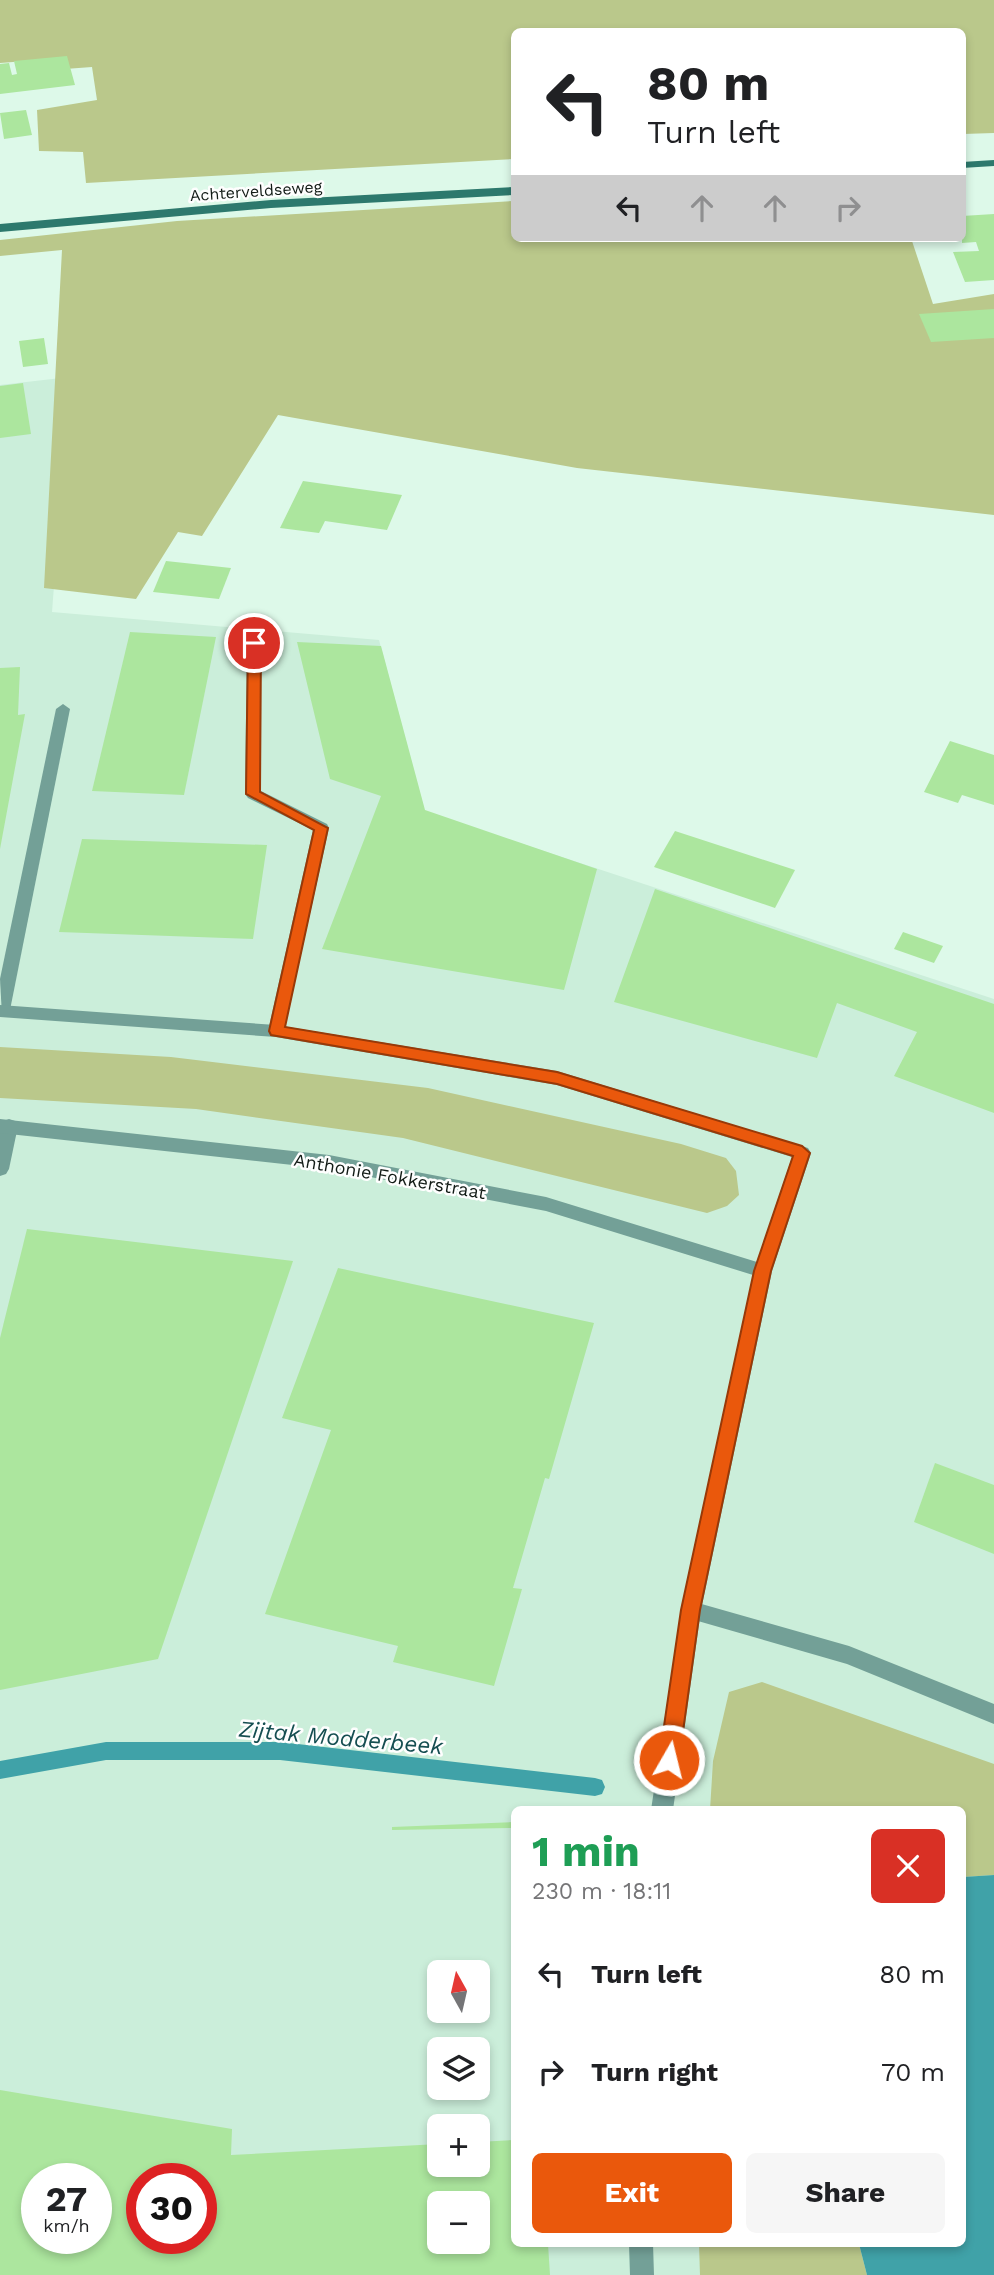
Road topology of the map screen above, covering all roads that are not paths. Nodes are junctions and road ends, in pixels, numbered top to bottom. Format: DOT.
graph roads {
  1 [pos="994,163"];
  2 [pos="966,165"];
  3 [pos="511,191"];
  4 [pos="0,228"];
  5 [pos="254,643"];
  6 [pos="63,709"];
  7 [pos="1,1010"];
  8 [pos="276,1031"];
  9 [pos="4,1126"];
  10 [pos="0,1169"];
  11 [pos="763,1271"];
  12 [pos="691,1610"];
  13 [pos="994,1714"];
  14 [pos="663,1806"];
  15 [pos="641,2247"];
  16 [pos="642,2275"];
  1 -- 2 [label="street"];
  3 -- 4 [label="street, Achterveldseweg"];
  5 -- 8 [label="street"];
  6 -- 7 [label="street"];
  7 -- 8 [label="street"];
  8 -- 11 [label="street"];
  9 -- 10 [label="street, Anthonie Fokkerstraat"];
  9 -- 11 [label="street, Anthonie Fokkerstraat"];
  11 -- 12 [label="street"];
  12 -- 13 [label="street"];
  12 -- 14 [label="street"];
  15 -- 16 [label="street"];
}
